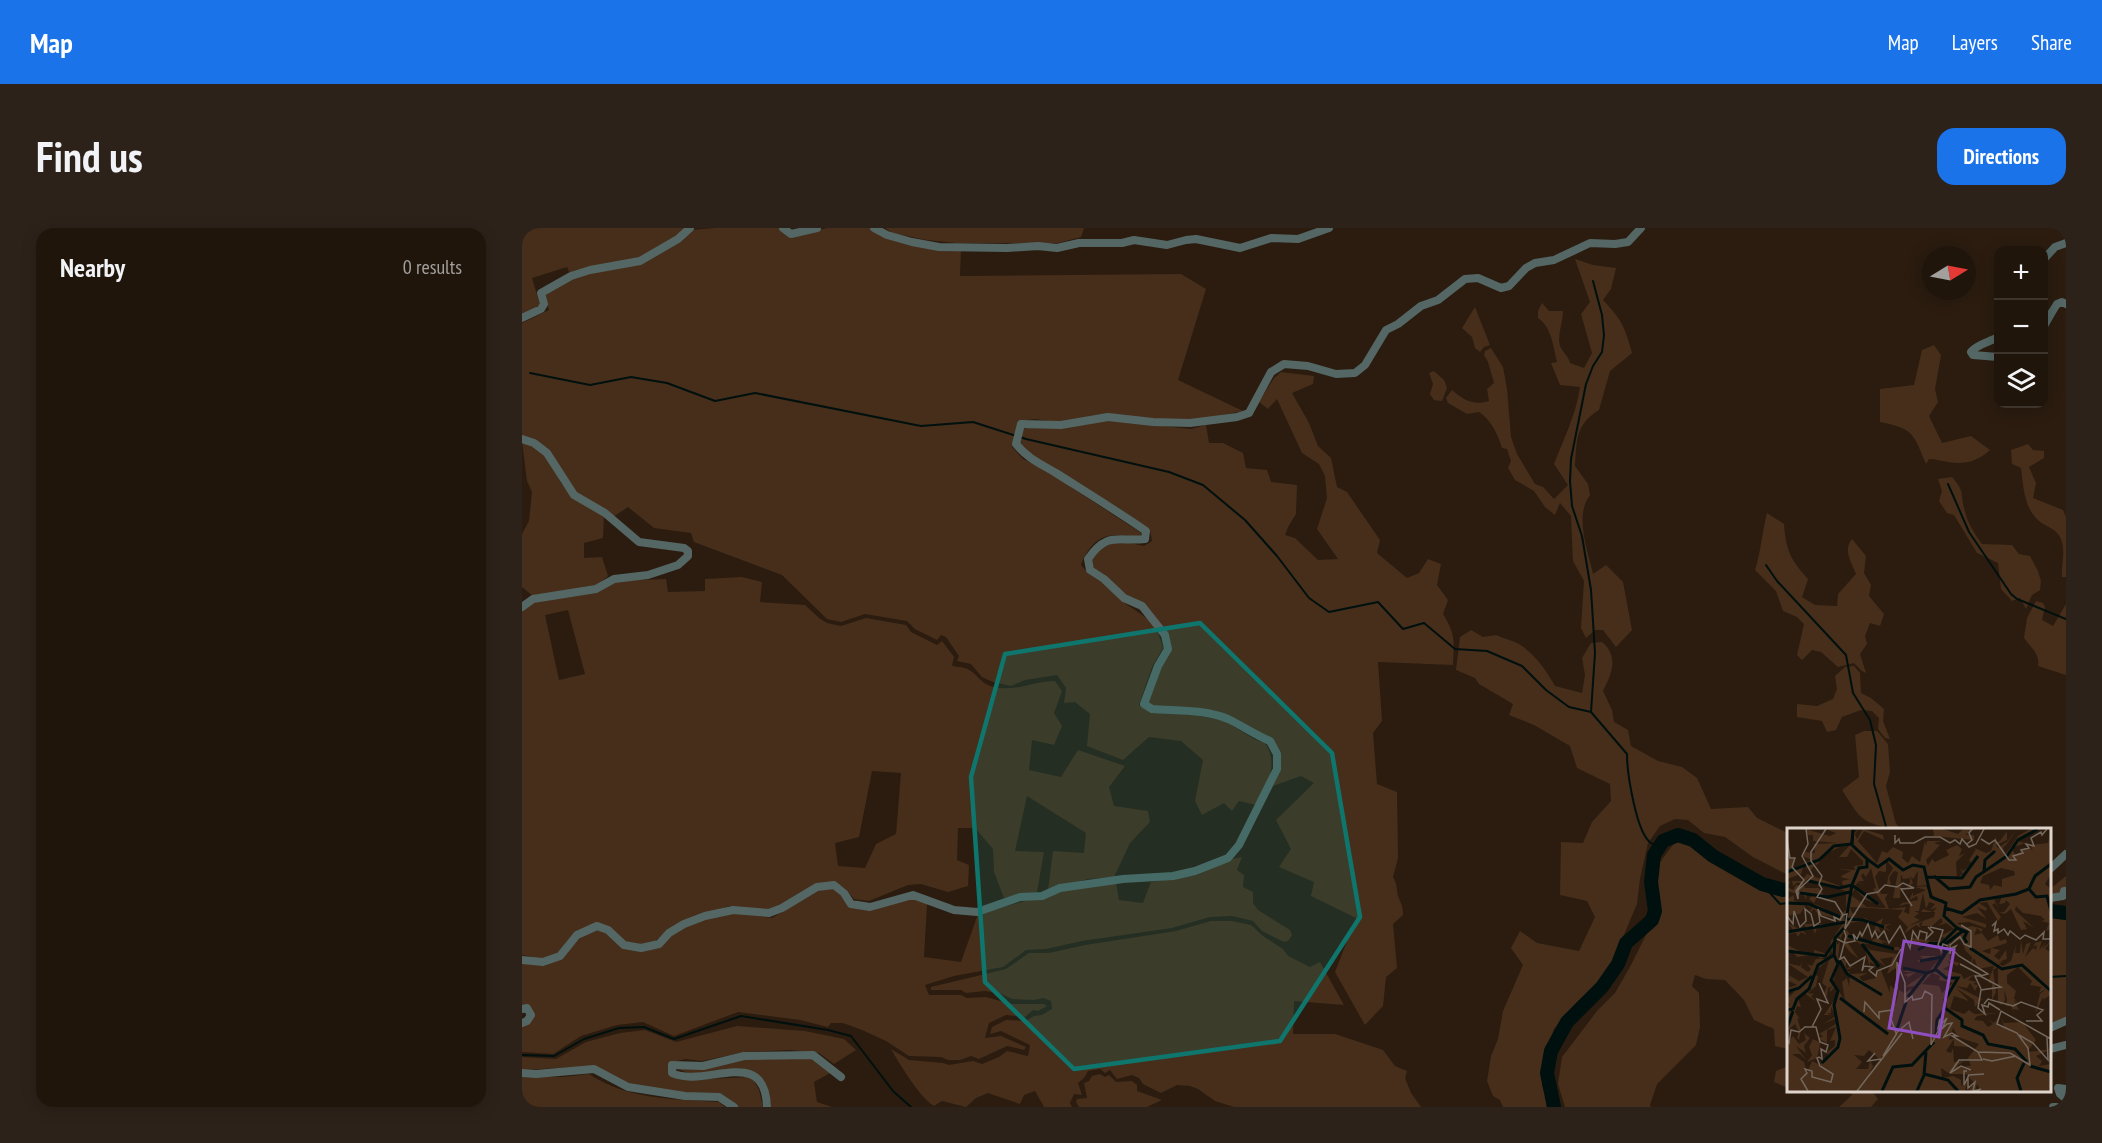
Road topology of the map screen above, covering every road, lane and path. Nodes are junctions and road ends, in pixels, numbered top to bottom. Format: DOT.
graph roads {
  1 [pos="690,228"];
  2 [pos="783,228"];
  3 [pos="817,228"];
  4 [pos="874,228"];
  5 [pos="1329,228"];
  6 [pos="1641,228"];
  7 [pos="2066,243"];
  8 [pos="2048,254"];
  9 [pos="2066,304"];
  10 [pos="522,318"];
  11 [pos="2048,318"];
  12 [pos="1994,340"];
  13 [pos="1994,357"];
  14 [pos="522,439"];
  15 [pos="522,607"];
  16 [pos="2066,854"];
  17 [pos="2051,867"];
  18 [pos="2066,891"];
  19 [pos="2051,898"];
  20 [pos="522,960"];
  21 [pos="522,1009"];
  22 [pos="2066,1021"];
  23 [pos="522,1023"];
  24 [pos="2051,1027"];
  25 [pos="2066,1045"];
  26 [pos="2051,1049"];
  27 [pos="522,1073"];
  28 [pos="841,1077"];
  29 [pos="2066,1089"];
  30 [pos="2066,1099"];
  31 [pos="734,1107"];
  32 [pos="767,1107"];
  1 -- 10 [label="street"];
  2 -- 3 [label="street"];
  4 -- 5 [label="street"];
  6 -- 20 [label="street"];
  7 -- 8 [label="street"];
  9 -- 11 [label="street"];
  12 -- 13 [label="street"];
  14 -- 15 [label="street"];
  16 -- 17 [label="street"];
  18 -- 19 [label="street"];
  21 -- 23 [label="street"];
  22 -- 24 [label="street"];
  25 -- 26 [label="street"];
  27 -- 31 [label="street"];
  28 -- 32 [label="street"];
  29 -- 30 [label="street"];
}
